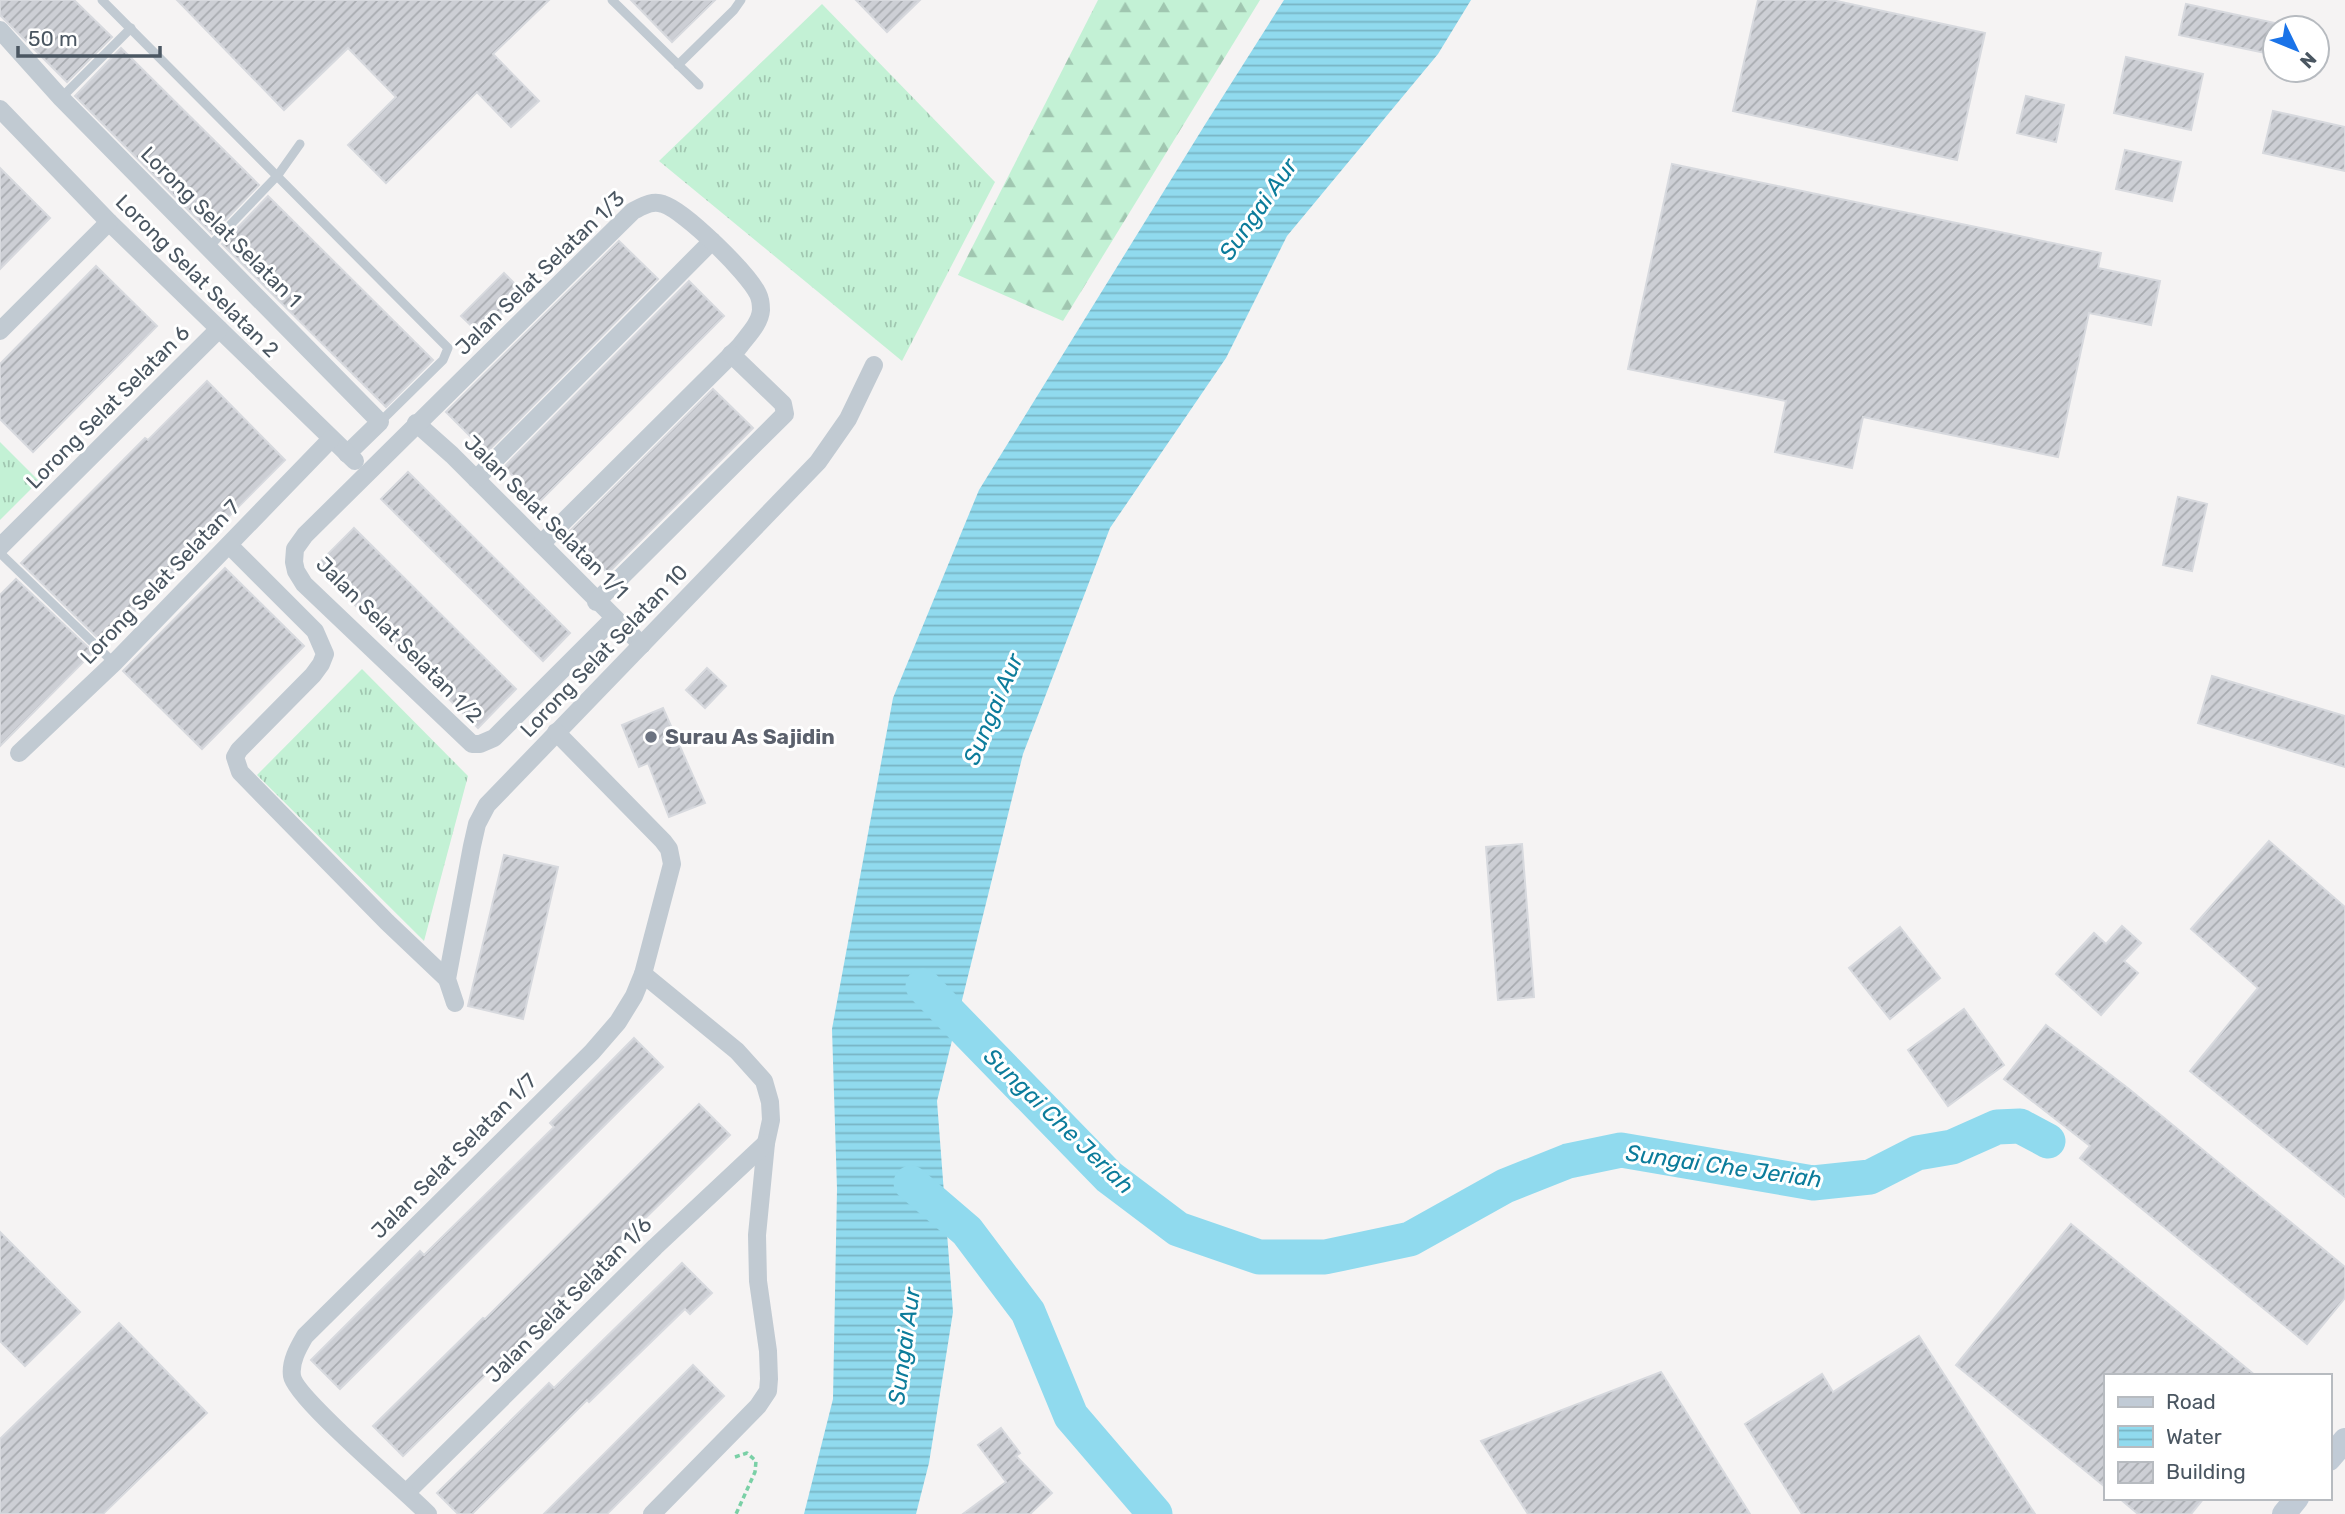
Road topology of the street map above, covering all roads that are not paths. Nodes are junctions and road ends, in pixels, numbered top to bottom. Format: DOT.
graph roads {
  1 [pos="102,0"];
  2 [pos="612,0"];
  3 [pos="741,0"];
  4 [pos="131,28"];
  5 [pos="0,30"];
  6 [pos="678,65"];
  7 [pos="699,85"];
  8 [pos="61,98"];
  9 [pos="2,114"];
  10 [pos="300,144"];
  11 [pos="278,175"];
  12 [pos="110,222"];
  13 [pos="712,241"];
  14 [pos="209,247"];
  15 [pos="219,329"];
  16 [pos="0,331"];
  17 [pos="731,354"];
  18 [pos="874,365"];
  19 [pos="380,422"];
  20 [pos="416,423"];
  21 [pos="331,439"];
  22 [pos="347,454"];
  23 [pos="366,472"];
  24 [pos="476,479"];
  25 [pos="541,544"];
  26 [pos="229,545"];
  27 [pos="0,547"];
  28 [pos="0,554"];
  29 [pos="596,602"];
  30 [pos="614,618"];
  31 [pos="642,645"];
  32 [pos="114,663"];
  33 [pos="556,732"];
  34 [pos="19,753"];
  35 [pos="643,974"];
  36 [pos="447,979"];
  37 [pos="455,1003"];
  38 [pos="766,1143"];
  39 [pos="2345,1440"];
  40 [pos="2331,1457"];
  41 [pos="407,1492"];
  42 [pos="2295,1500"];
  43 [pos="429,1514"];
  44 [pos="652,1514"];
  45 [pos="2284,1514"];
  1 -- 4 [label="lane"];
  2 -- 6 [label="lane"];
  3 -- 6 [label="lane"];
  4 -- 8 [label="lane"];
  4 -- 11 [label="lane"];
  5 -- 8 [label="street, Lorong Selat Selatan 1"];
  6 -- 7 [label="lane"];
  8 -- 14 [label="street, Lorong Selat Selatan 1"];
  9 -- 12 [label="street, Lorong Selat Selatan 2"];
  10 -- 11 [label="lane"];
  11 -- 14 [label="lane"];
  11 -- 19 [label="lane"];
  12 -- 15 [label="street, Lorong Selat Selatan 2"];
  12 -- 16 [label="street"];
  13 -- 17 [label="street, Jalan Selat Selatan 1/3"];
  13 -- 20 [label="street, Jalan Selat Selatan 1/3"];
  13 -- 24 [label="street"];
  14 -- 19 [label="street, Lorong Selat Selatan 1"];
  15 -- 21 [label="street, Lorong Selat Selatan 2"];
  15 -- 27 [label="street, Lorong Selat Selatan 6"];
  17 -- 25 [label="street, Jalan Selat Selatan 1/3"];
  17 -- 29 [label="street"];
  18 -- 31 [label="street, Lorong Selat Selatan 10"];
  19 -- 22 [label="street"];
  20 -- 23 [label="street, Jalan Selat Selatan 1/2"];
  20 -- 24 [label="street, Jalan Selat Selatan 1/1"];
  21 -- 22 [label="street, Lorong Selat Selatan 2"];
  21 -- 26 [label="street, Lorong Selat Selatan 7"];
  22 -- 23 [label="street, Lorong Selat Selatan 2"];
  23 -- 30 [label="street, Jalan Selat Selatan 1/2"];
  24 -- 25 [label="street, Jalan Selat Selatan 1/1"];
  25 -- 29 [label="street, Jalan Selat Selatan 1/1"];
  26 -- 32 [label="street, Lorong Selat Selatan 7"];
  26 -- 36 [label="street"];
  28 -- 32 [label="lane"];
  29 -- 30 [label="street, Jalan Selat Selatan 1/1"];
  30 -- 31 [label="street, Jalan Selat Selatan 1/1"];
  31 -- 33 [label="street, Lorong Selat Selatan 10"];
  32 -- 34 [label="street, Lorong Selat Selatan 7"];
  33 -- 35 [label="street, Jalan Selat Selatan 1/7"];
  33 -- 36 [label="street, Lorong Selat Selatan 10"];
  35 -- 38 [label="street"];
  35 -- 41 [label="street, Jalan Selat Selatan 1/7"];
  36 -- 37 [label="street, Lorong Selat Selatan 10"];
  38 -- 41 [label="street, Jalan Selat Selatan 1/6"];
  38 -- 44 [label="street"];
  39 -- 40 [label="street"];
  41 -- 43 [label="street"];
  42 -- 45 [label="street"];
}
